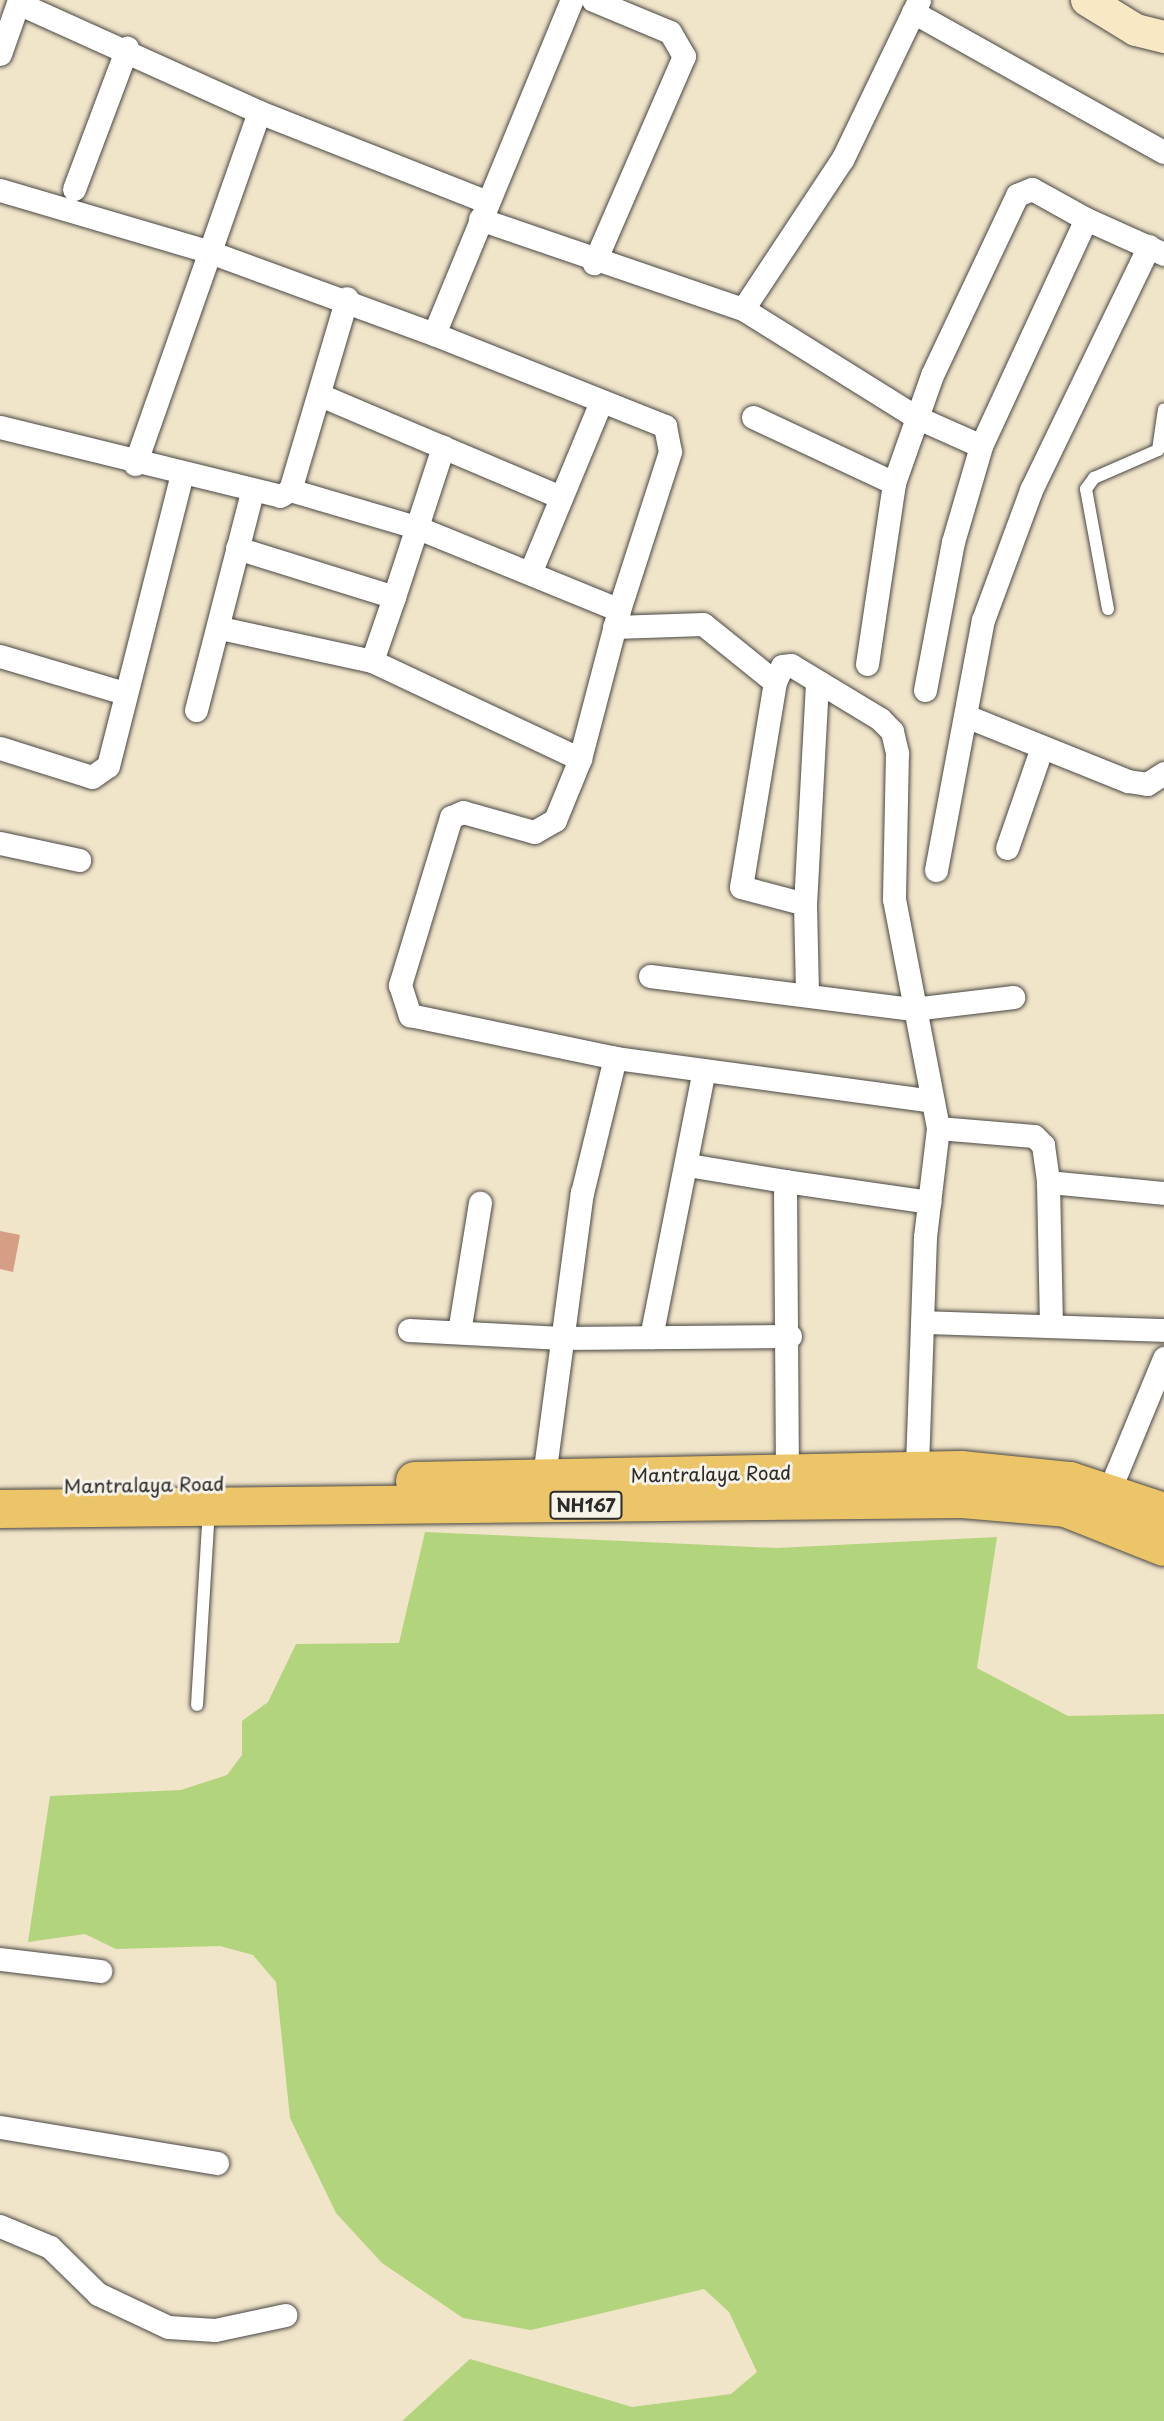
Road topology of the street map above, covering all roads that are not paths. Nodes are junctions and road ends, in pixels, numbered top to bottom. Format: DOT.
graph roads {
  1 [pos="572,0"];
  2 [pos="593,0"];
  3 [pos="1087,0"];
  4 [pos="19,1"];
  5 [pos="915,4"];
  6 [pos="1164,37"];
  7 [pos="127,48"];
  8 [pos="0,54"];
  9 [pos="259,112"];
  10 [pos="1164,152"];
  11 [pos="74,189"];
  12 [pos="0,190"];
  13 [pos="484,211"];
  14 [pos="1086,219"];
  15 [pos="1156,250"];
  16 [pos="207,251"];
  17 [pos="594,263"];
  18 [pos="347,298"];
  19 [pos="743,309"];
  20 [pos="434,334"];
  21 [pos="320,395"];
  22 [pos="601,402"];
  23 [pos="1164,409"];
  24 [pos="752,417"];
  25 [pos="916,417"];
  26 [pos="0,427"];
  27 [pos="981,446"];
  28 [pos="443,447"];
  29 [pos="135,464"];
  30 [pos="182,472"];
  31 [pos="894,483"];
  32 [pos="290,490"];
  33 [pos="252,492"];
  34 [pos="558,496"];
  35 [pos="416,527"];
  36 [pos="237,548"];
  37 [pos="530,573"];
  38 [pos="394,597"];
  39 [pos="1108,609"];
  40 [pos="617,619"];
  41 [pos="220,628"];
  42 [pos="0,656"];
  43 [pos="372,661"];
  44 [pos="867,664"];
  45 [pos="775,682"];
  46 [pos="817,683"];
  47 [pos="925,690"];
  48 [pos="124,693"];
  49 [pos="196,710"];
  50 [pos="966,716"];
  51 [pos="1042,747"];
  52 [pos="0,748"];
  53 [pos="580,759"];
  54 [pos="1164,773"];
  55 [pos="0,843"];
  56 [pos="1007,848"];
  57 [pos="79,860"];
  58 [pos="936,870"];
  59 [pos="805,904"];
  60 [pos="650,976"];
  61 [pos="807,995"];
  62 [pos="1013,997"];
  63 [pos="913,1009"];
  64 [pos="615,1058"];
  65 [pos="704,1070"];
  66 [pos="932,1101"];
  67 [pos="938,1128"];
  68 [pos="688,1166"];
  69 [pos="785,1181"];
  70 [pos="1048,1182"];
  71 [pos="1164,1193"];
  72 [pos="929,1202"];
  73 [pos="480,1203"];
  74 [pos="923,1322"];
  75 [pos="1051,1326"];
  76 [pos="409,1330"];
  77 [pos="1164,1331"];
  78 [pos="459,1332"];
  79 [pos="790,1336"];
  80 [pos="651,1337"];
  81 [pos="562,1338"];
  82 [pos="1164,1358"];
  83 [pos="917,1468"];
  84 [pos="787,1473"];
  85 [pos="544,1476"];
  86 [pos="0,1487"];
  87 [pos="1109,1491"];
  88 [pos="210,1508"];
  89 [pos="0,1509"];
  90 [pos="1164,1512"];
  91 [pos="1164,1547"];
  92 [pos="197,1705"];
  93 [pos="0,1959"];
  94 [pos="100,1971"];
  95 [pos="0,2127"];
  96 [pos="217,2163"];
  97 [pos="0,2226"];
  98 [pos="285,2315"];
  1 -- 13 [label="street"];
  2 -- 17 [label="street"];
  3 -- 6 [label="street"];
  4 -- 7 [label="street"];
  4 -- 8 [label="street"];
  5 -- 10 [label="street"];
  5 -- 19 [label="street"];
  7 -- 9 [label="street"];
  7 -- 11 [label="street"];
  9 -- 13 [label="street"];
  9 -- 16 [label="street"];
  12 -- 16 [label="street"];
  13 -- 17 [label="street"];
  13 -- 20 [label="street"];
  14 -- 15 [label="street"];
  14 -- 25 [label="street"];
  14 -- 27 [label="street"];
  15 -- 50 [label="street"];
  16 -- 18 [label="street"];
  16 -- 29 [label="street"];
  17 -- 19 [label="street"];
  18 -- 20 [label="street"];
  18 -- 21 [label="street"];
  19 -- 25 [label="street"];
  20 -- 22 [label="street"];
  21 -- 28 [label="street"];
  21 -- 32 [label="street"];
  22 -- 34 [label="street"];
  22 -- 40 [label="street"];
  23 -- 39 [label="lane"];
  24 -- 31 [label="street"];
  25 -- 27 [label="street"];
  25 -- 31 [label="street"];
  26 -- 29 [label="street"];
  27 -- 47 [label="street"];
  28 -- 34 [label="street"];
  28 -- 35 [label="street"];
  29 -- 30 [label="street"];
  30 -- 33 [label="street"];
  30 -- 48 [label="street"];
  31 -- 44 [label="street"];
  32 -- 33 [label="street"];
  32 -- 35 [label="street"];
  33 -- 36 [label="street"];
  34 -- 37 [label="street"];
  35 -- 37 [label="street"];
  35 -- 38 [label="street"];
  36 -- 38 [label="street"];
  36 -- 41 [label="street"];
  37 -- 40 [label="street"];
  38 -- 43 [label="street"];
  40 -- 45 [label="street"];
  40 -- 53 [label="street"];
  41 -- 43 [label="street"];
  41 -- 49 [label="street"];
  42 -- 48 [label="street"];
  43 -- 53 [label="street"];
  45 -- 46 [label="street"];
  45 -- 59 [label="street"];
  46 -- 59 [label="street"];
  46 -- 63 [label="street"];
  48 -- 52 [label="street"];
  50 -- 51 [label="street"];
  50 -- 58 [label="street"];
  51 -- 54 [label="street"];
  51 -- 56 [label="street"];
  53 -- 64 [label="street"];
  55 -- 57 [label="street"];
  59 -- 61 [label="street"];
  60 -- 61 [label="street"];
  61 -- 63 [label="street"];
  62 -- 63 [label="street"];
  63 -- 66 [label="street"];
  64 -- 65 [label="street"];
  64 -- 81 [label="street"];
  65 -- 66 [label="street"];
  65 -- 68 [label="street"];
  66 -- 67 [label="street"];
  67 -- 70 [label="street"];
  67 -- 72 [label="street"];
  68 -- 69 [label="street"];
  68 -- 80 [label="street"];
  69 -- 72 [label="street"];
  69 -- 79 [label="street"];
  70 -- 71 [label="street"];
  70 -- 75 [label="street"];
  72 -- 74 [label="street"];
  73 -- 78 [label="street"];
  74 -- 75 [label="street"];
  74 -- 83 [label="street"];
  75 -- 77 [label="street"];
  76 -- 78 [label="street"];
  78 -- 81 [label="street"];
  79 -- 80 [label="street"];
  79 -- 84 [label="street"];
  80 -- 81 [label="street"];
  81 -- 85 [label="street"];
  82 -- 87 [label="street"];
  83 -- 84 [label="highway, Mantralaya Road / NH167"];
  83 -- 87 [label="highway, Mantralaya Road / NH167"];
  84 -- 85 [label="highway, Mantralaya Road / NH167"];
  85 -- 86 [label="highway, Mantralaya Road / NH167"];
  87 -- 90 [label="highway, Mantralaya Road / NH167"];
  88 -- 89 [label="highway, NH167"];
  88 -- 91 [label="highway, NH167"];
  88 -- 92 [label="lane"];
  93 -- 94 [label="street"];
  95 -- 96 [label="street"];
  97 -- 98 [label="street"];
}
